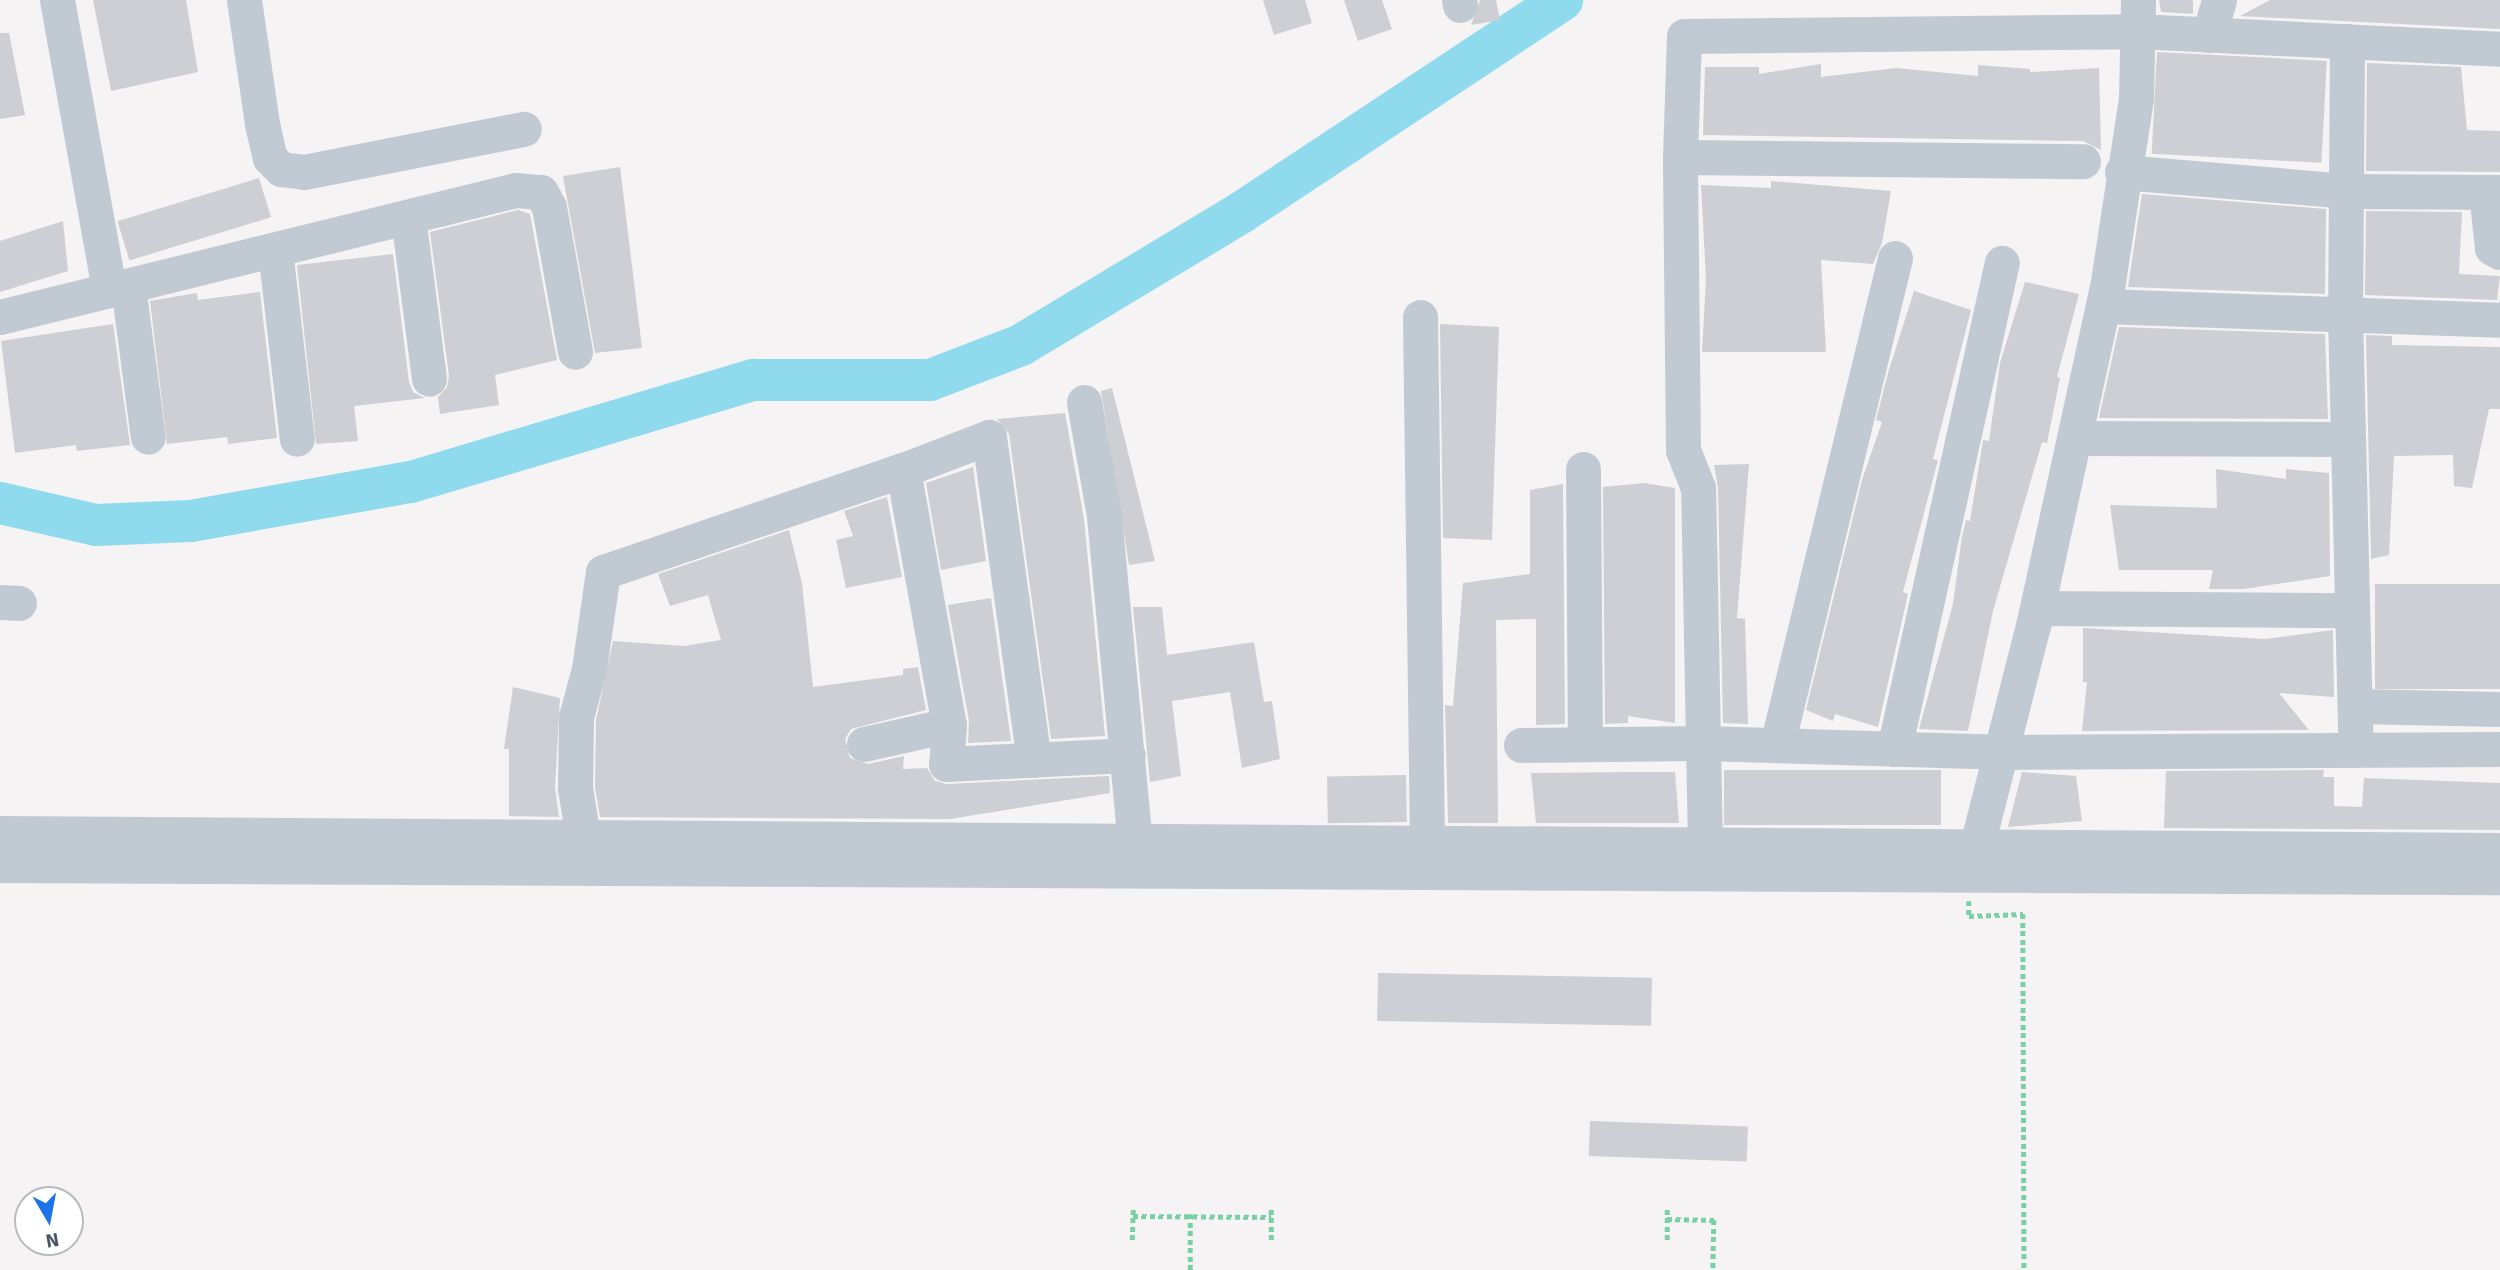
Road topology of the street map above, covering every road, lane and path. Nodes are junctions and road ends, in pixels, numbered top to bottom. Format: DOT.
graph roads {
  1 [pos="57,0"];
  2 [pos="244,0"];
  3 [pos="2218,0"];
  4 [pos="2137,16"];
  5 [pos="2209,35"];
  6 [pos="2347,41"];
  7 [pos="2500,48"];
  8 [pos="524,129"];
  9 [pos="1680,157"];
  10 [pos="2083,161"];
  11 [pos="2122,173"];
  12 [pos="2346,191"];
  13 [pos="2493,192"];
  14 [pos="408,217"];
  15 [pos="275,250"];
  16 [pos="2500,252"];
  17 [pos="1895,258"];
  18 [pos="2002,262"];
  19 [pos="118,288"];
  20 [pos="2103,306"];
  21 [pos="2345,315"];
  22 [pos="0,317"];
  23 [pos="1420,317"];
  24 [pos="2500,320"];
  25 [pos="575,352"];
  26 [pos="429,379"];
  27 [pos="1084,402"];
  28 [pos="148,437"];
  29 [pos="2074,438"];
  30 [pos="297,439"];
  31 [pos="2348,439"];
  32 [pos="903,470"];
  33 [pos="1583,470"];
  34 [pos="2037,608"];
  35 [pos="2353,610"];
  36 [pos="2355,706"];
  37 [pos="2500,709"];
  38 [pos="949,725"];
  39 [pos="1703,743"];
  40 [pos="864,744"];
  41 [pos="1585,744"];
  42 [pos="1521,745"];
  43 [pos="1777,745"];
  44 [pos="1894,749"];
  45 [pos="2500,749"];
  46 [pos="2356,750"];
  47 [pos="2000,752"];
  48 [pos="1128,755"];
  49 [pos="1034,760"];
  50 [pos="0,833"];
  51 [pos="583,838"];
  52 [pos="1135,842"];
  53 [pos="1427,844"];
  54 [pos="1705,846"];
  55 [pos="1976,849"];
  56 [pos="2500,850"];
  57 [pos="0,865"];
  58 [pos="2500,877"];
  59 [pos="1969,916"];
  60 [pos="1133,1208"];
  61 [pos="1271,1208"];
  62 [pos="1667,1209"];
  63 [pos="1190,1214"];
  64 [pos="1133,1216"];
  65 [pos="1271,1217"];
  66 [pos="1667,1219"];
  67 [pos="1132,1240"];
  68 [pos="1271,1240"];
  69 [pos="1667,1240"];
  70 [pos="1190,1270"];
  71 [pos="1713,1270"];
  72 [pos="2024,1270"];
  1 -- 19 [label="street"];
  2 -- 8 [label="street"];
  3 -- 5 [label="street"];
  4 -- 5 [label="street"];
  4 -- 9 [label="street"];
  4 -- 11 [label="street"];
  5 -- 6 [label="street"];
  6 -- 7 [label="street"];
  6 -- 12 [label="street"];
  9 -- 10 [label="street"];
  9 -- 39 [label="street"];
  11 -- 12 [label="street"];
  11 -- 20 [label="street"];
  12 -- 13 [label="street"];
  12 -- 21 [label="street"];
  13 -- 16 [label="street"];
  14 -- 15 [label="street"];
  14 -- 25 [label="street"];
  14 -- 26 [label="street"];
  15 -- 19 [label="street"];
  15 -- 30 [label="street"];
  17 -- 43 [label="street"];
  18 -- 44 [label="street"];
  19 -- 22 [label="street"];
  19 -- 28 [label="street"];
  20 -- 21 [label="street"];
  20 -- 29 [label="street"];
  21 -- 24 [label="street"];
  21 -- 31 [label="street"];
  23 -- 53 [label="street"];
  27 -- 48 [label="street"];
  29 -- 31 [label="street"];
  29 -- 34 [label="street"];
  31 -- 35 [label="street"];
  32 -- 38 [label="street"];
  32 -- 49 [label="street"];
  32 -- 51 [label="street"];
  33 -- 41 [label="street"];
  34 -- 35 [label="street"];
  34 -- 47 [label="street"];
  35 -- 36 [label="street"];
  36 -- 37 [label="street"];
  36 -- 46 [label="street"];
  38 -- 40 [label="street"];
  38 -- 49 [label="street"];
  39 -- 41 [label="street"];
  39 -- 43 [label="street"];
  39 -- 54 [label="street"];
  41 -- 42 [label="street"];
  43 -- 44 [label="street"];
  44 -- 47 [label="street"];
  45 -- 46 [label="street"];
  46 -- 47 [label="street"];
  47 -- 55 [label="street"];
  48 -- 49 [label="street"];
  48 -- 52 [label="street"];
  50 -- 51 [label="street"];
  51 -- 52 [label="street"];
  52 -- 53 [label="street"];
  53 -- 54 [label="street"];
  54 -- 55 [label="street"];
  55 -- 56 [label="street"];
  57 -- 58 [label="street"];
  59 -- 72 [label="path"];
  60 -- 64 [label="path"];
  61 -- 65 [label="path"];
  62 -- 66 [label="path"];
  63 -- 64 [label="path"];
  63 -- 65 [label="path"];
  63 -- 70 [label="path"];
  64 -- 67 [label="path"];
  65 -- 68 [label="path"];
  66 -- 69 [label="path"];
  66 -- 71 [label="path"];
}
